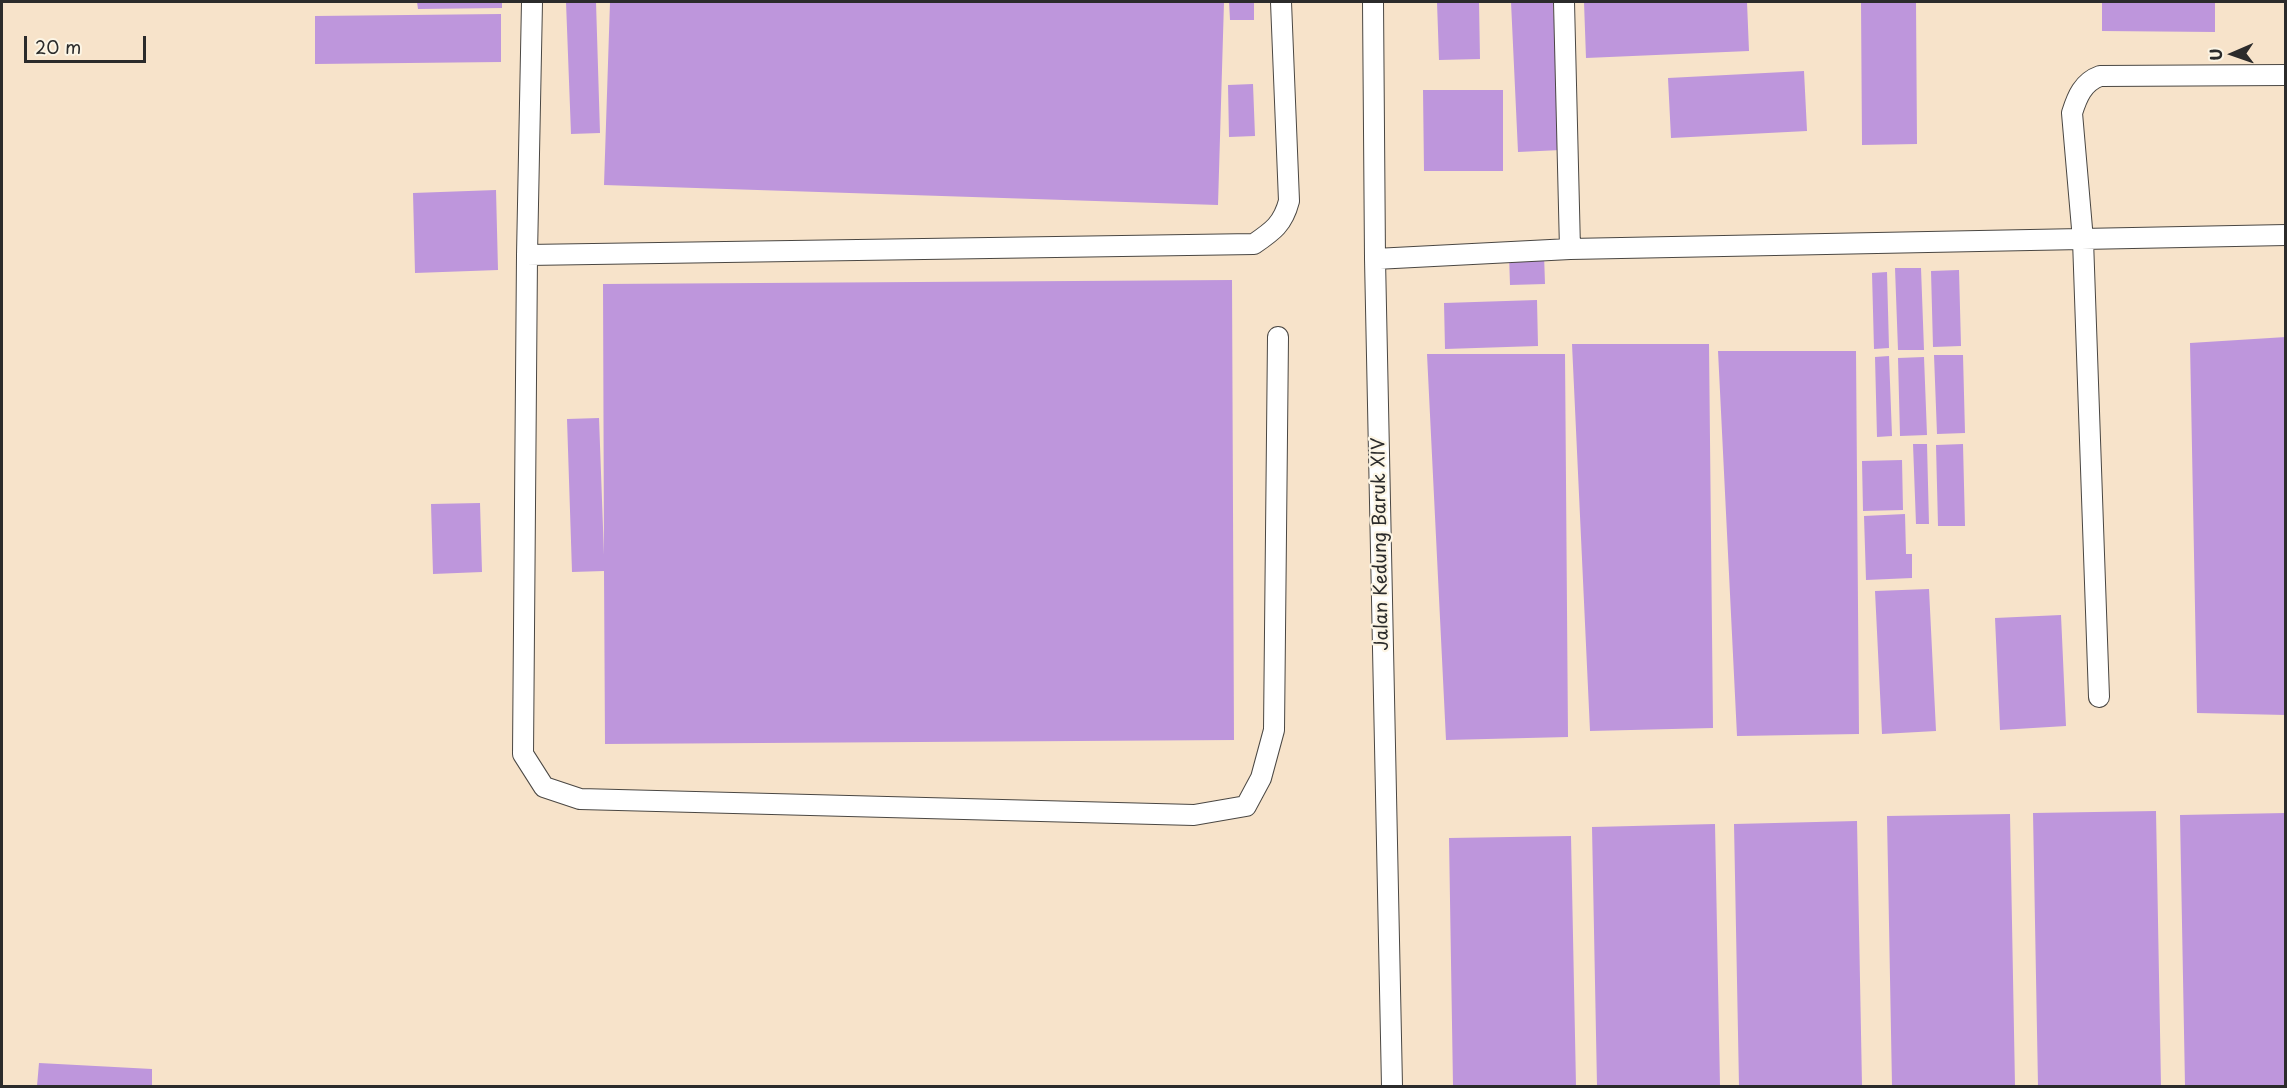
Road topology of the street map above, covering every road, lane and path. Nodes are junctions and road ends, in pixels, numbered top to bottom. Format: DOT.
graph roads {
  1 [pos="532,2"];
  2 [pos="1281,2"];
  3 [pos="1373,2"];
  4 [pos="1564,2"];
  5 [pos="2286,75"];
  6 [pos="2286,235"];
  7 [pos="2083,240"];
  8 [pos="1570,249"];
  9 [pos="527,255"];
  10 [pos="1376,259"];
  11 [pos="1278,337"];
  12 [pos="2099,698"];
  13 [pos="1392,1086"];
  1 -- 9 [label="lane"];
  2 -- 9 [label="lane"];
  3 -- 10 [label="lane, Jalan Kedung Baruk XIV"];
  4 -- 8 [label="lane"];
  5 -- 7 [label="lane"];
  6 -- 7 [label="lane"];
  7 -- 8 [label="lane"];
  7 -- 12 [label="lane"];
  8 -- 10 [label="lane"];
  9 -- 11 [label="lane"];
  10 -- 13 [label="lane, Jalan Kedung Baruk XIV"];
}
